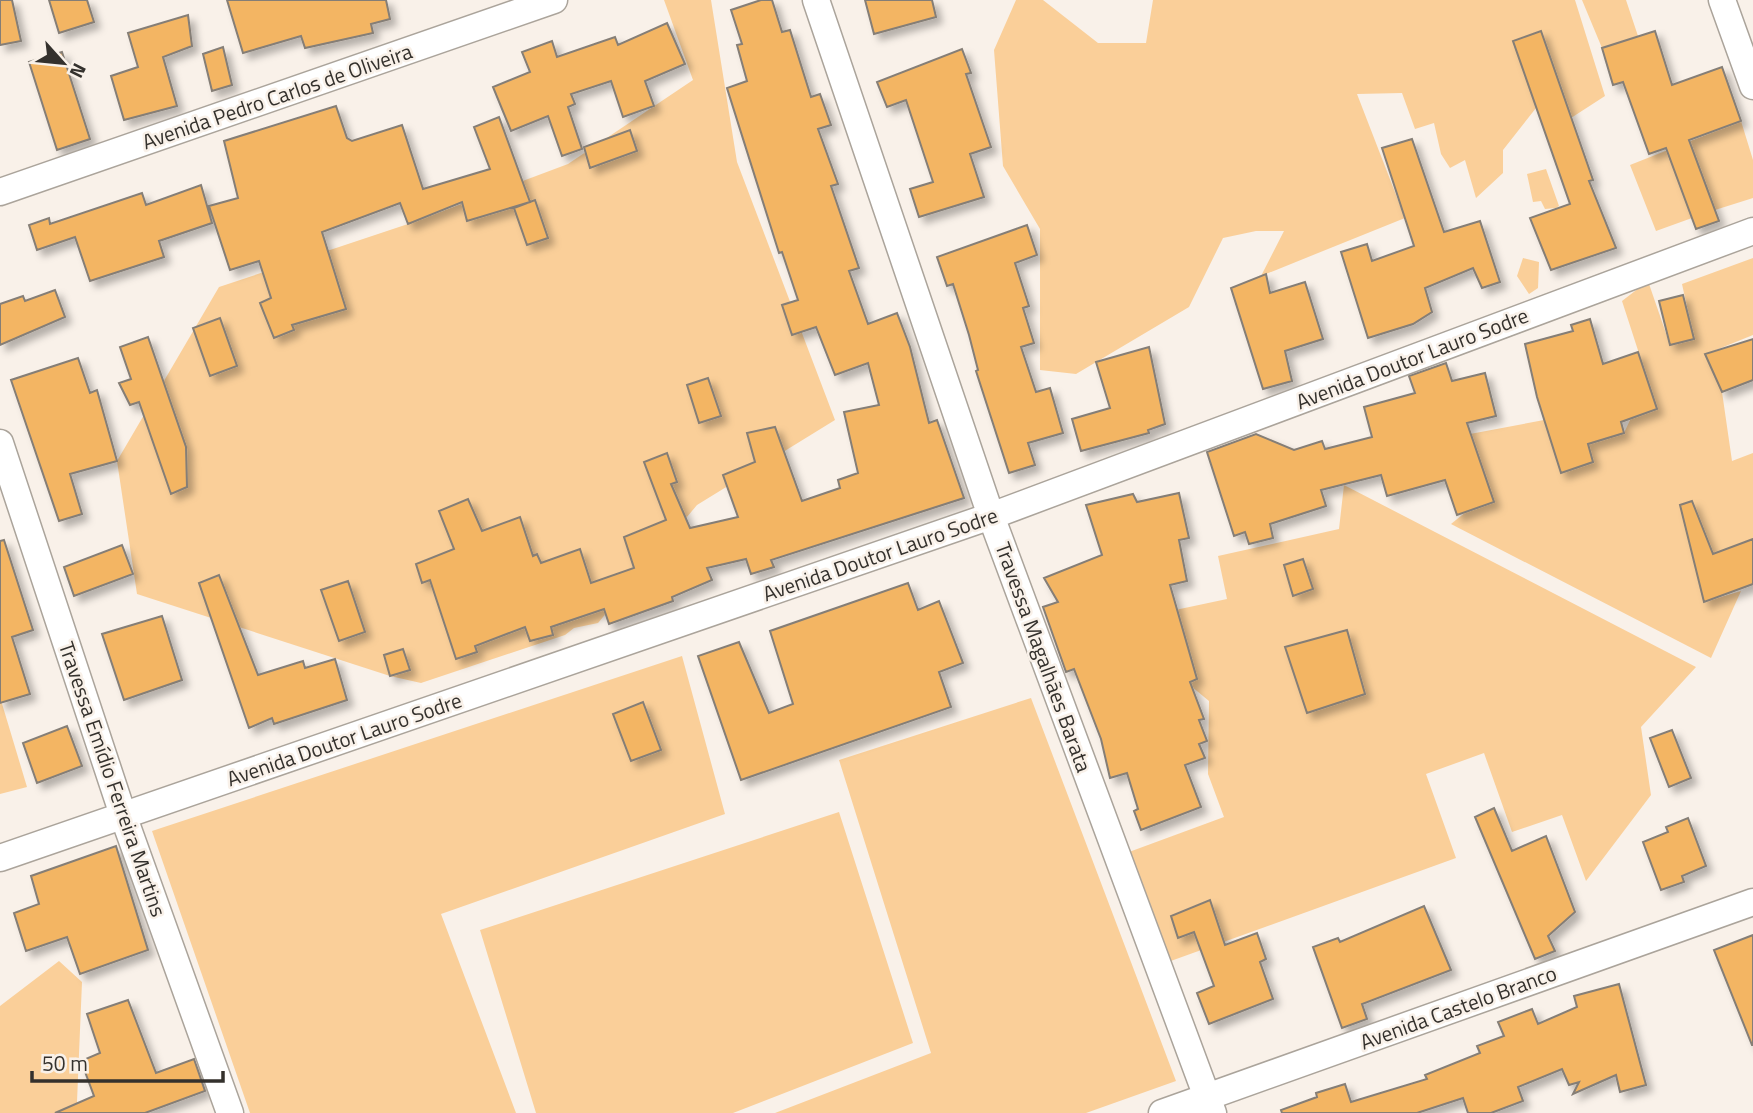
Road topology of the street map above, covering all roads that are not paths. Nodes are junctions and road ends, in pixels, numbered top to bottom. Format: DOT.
graph roads {
  1 [pos="554,0"];
  2 [pos="816,0"];
  3 [pos="1722,0"];
  4 [pos="1753,86"];
  5 [pos="0,192"];
  6 [pos="1753,231"];
  7 [pos="0,443"];
  8 [pos="991,516"];
  9 [pos="123,815"];
  10 [pos="0,858"];
  11 [pos="1753,902"];
  12 [pos="1210,1105"];
  13 [pos="230,1113"];
  14 [pos="1162,1113"];
  1 -- 5 [label="street, Avenida Pedro Carlos de Oliveira"];
  2 -- 8 [label="street, Travessa Magalhães Barata"];
  3 -- 4 [label="street"];
  6 -- 8 [label="street, Avenida Doutor Lauro Sodre"];
  7 -- 9 [label="street, Travessa Emídio Ferreira Martins"];
  8 -- 9 [label="street, Avenida Doutor Lauro Sodre"];
  8 -- 12 [label="street, Travessa Magalhães Barata"];
  9 -- 10 [label="street, Avenida Doutor Lauro Sodre"];
  9 -- 13 [label="street, Travessa Emídio Ferreira Martins"];
  11 -- 12 [label="street, Avenida Castelo Branco"];
  12 -- 14 [label="street, Avenida Castelo Branco"];
}
